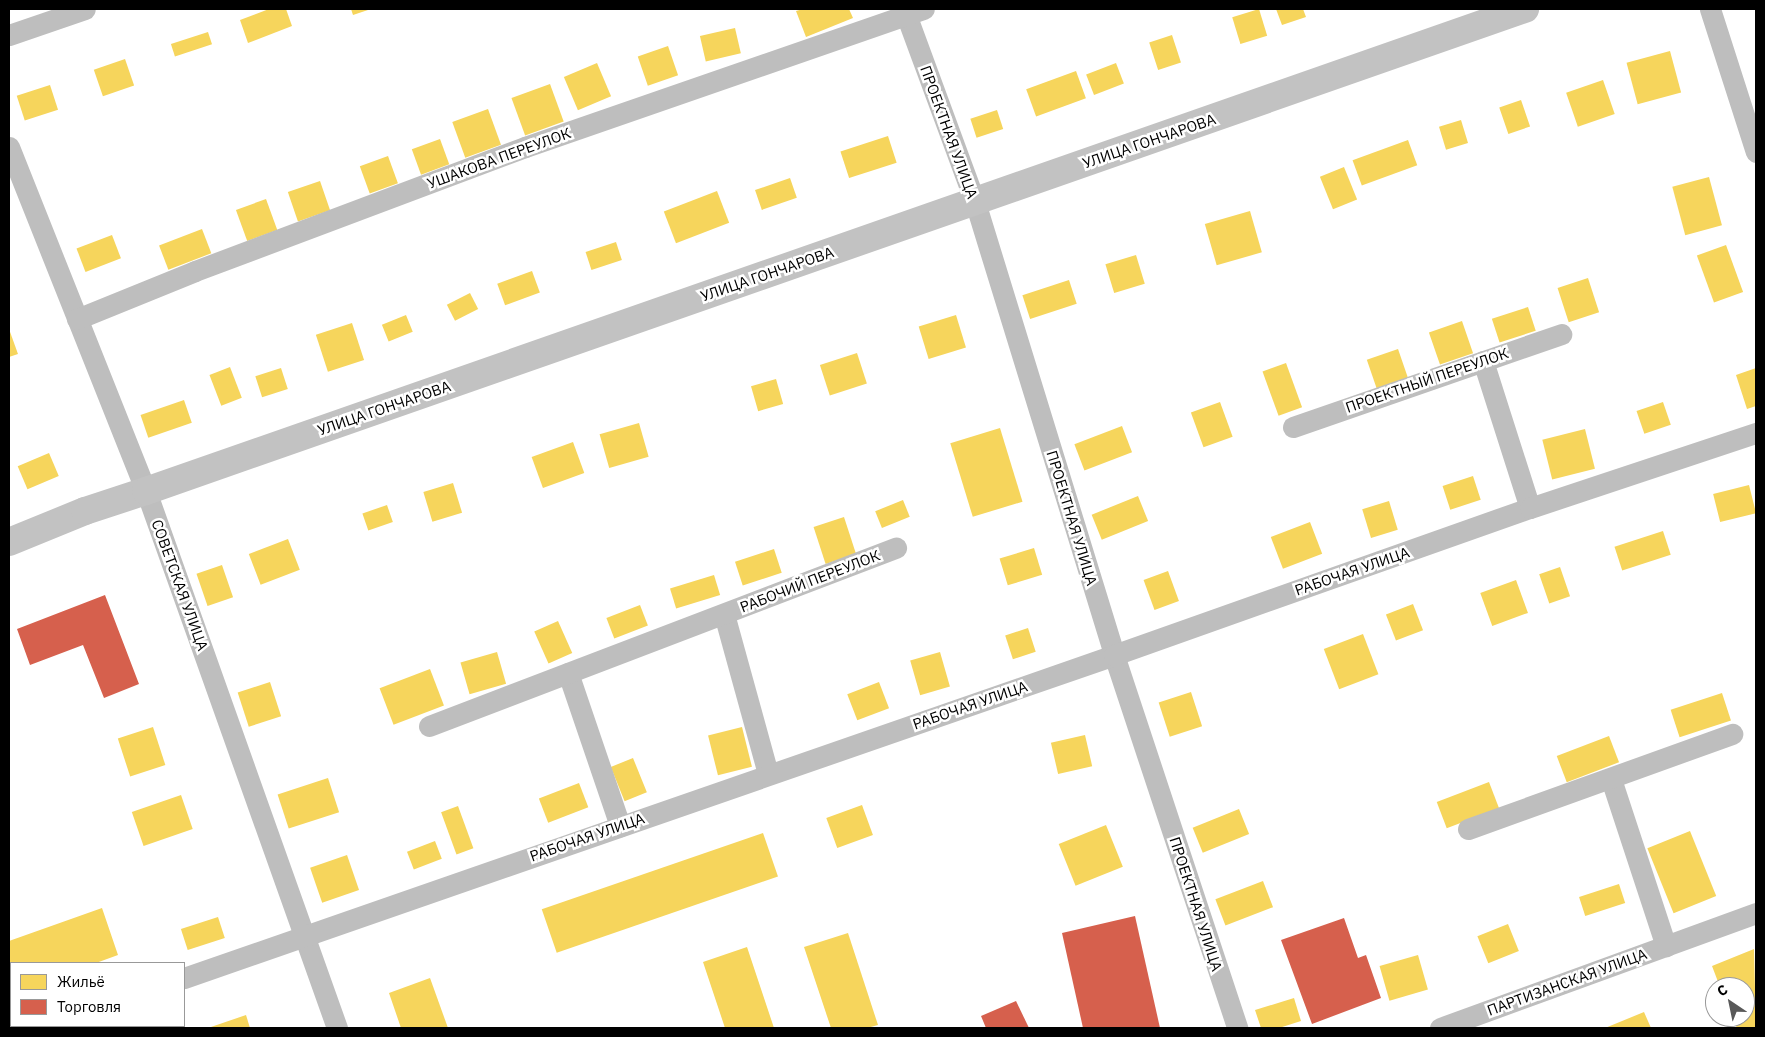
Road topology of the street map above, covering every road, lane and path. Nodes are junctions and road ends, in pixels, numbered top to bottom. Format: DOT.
graph roads {
  1 [pos="85,9"];
  2 [pos="1525,9"];
  3 [pos="1710,9"];
  4 [pos="912,11"];
  5 [pos="9,35"];
  6 [pos="9,147"];
  7 [pos="1756,152"];
  8 [pos="974,202"];
  9 [pos="78,319"];
  10 [pos="1561,334"];
  11 [pos="1482,361"];
  12 [pos="1293,427"];
  13 [pos="1756,433"];
  14 [pos="146,491"];
  15 [pos="1530,508"];
  16 [pos="9,542"];
  17 [pos="896,548"];
  18 [pos="724,614"];
  19 [pos="1114,655"];
  20 [pos="568,673"];
  21 [pos="428,726"];
  22 [pos="1732,734"];
  23 [pos="768,774"];
  24 [pos="1611,779"];
  25 [pos="620,826"];
  26 [pos="1468,830"];
  27 [pos="1756,913"];
  28 [pos="304,934"];
  29 [pos="1666,946"];
  30 [pos="185,978"];
  31 [pos="337,1028"];
  32 [pos="1238,1028"];
  33 [pos="1440,1028"];
  1 -- 5 [label="street"];
  2 -- 8 [label="street, УЛИЦА ГОНЧАРОВА"];
  3 -- 7 [label="street"];
  4 -- 8 [label="street, ПРОЕКТНАЯ УЛИЦА"];
  4 -- 9 [label="street, УШАКОВА ПЕРЕУЛОК"];
  6 -- 9 [label="street, СОВЕТСКАЯ УЛИЦА"];
  8 -- 14 [label="street, УЛИЦА ГОНЧАРОВА"];
  8 -- 19 [label="street, ПРОЕКТНАЯ УЛИЦА"];
  9 -- 14 [label="street, СОВЕТСКАЯ УЛИЦА"];
  10 -- 11 [label="street, ПРОЕКТНЫЙ ПЕРЕУЛОК"];
  11 -- 12 [label="street, ПРОЕКТНЫЙ ПЕРЕУЛОК"];
  11 -- 15 [label="street"];
  13 -- 15 [label="street, РАБОЧАЯ УЛИЦА"];
  14 -- 16 [label="street, УЛИЦА ГОНЧАРОВА"];
  14 -- 28 [label="street, СОВЕТСКАЯ УЛИЦА"];
  15 -- 19 [label="street, РАБОЧАЯ УЛИЦА"];
  17 -- 18 [label="street, РАБОЧИЙ ПЕРЕУЛОК"];
  18 -- 20 [label="street, РАБОЧИЙ ПЕРЕУЛОК"];
  18 -- 23 [label="street, РАБОЧИЙ ПЕРЕУЛОК"];
  19 -- 23 [label="street, РАБОЧАЯ УЛИЦА"];
  19 -- 32 [label="street, ПРОЕКТНАЯ УЛИЦА"];
  20 -- 21 [label="street, РАБОЧИЙ ПЕРЕУЛОК"];
  20 -- 25 [label="street"];
  22 -- 24 [label="street"];
  23 -- 25 [label="street, РАБОЧАЯ УЛИЦА"];
  24 -- 26 [label="street"];
  24 -- 29 [label="street, ПАРТИЗАНСКАЯ УЛИЦА"];
  25 -- 28 [label="street, РАБОЧАЯ УЛИЦА"];
  27 -- 29 [label="street, ПАРТИЗАНСКАЯ УЛИЦА"];
  28 -- 30 [label="street, РАБОЧАЯ УЛИЦА"];
  28 -- 31 [label="street, СОВЕТСКАЯ УЛИЦА"];
  29 -- 33 [label="street, ПАРТИЗАНСКАЯ УЛИЦА"];
}
